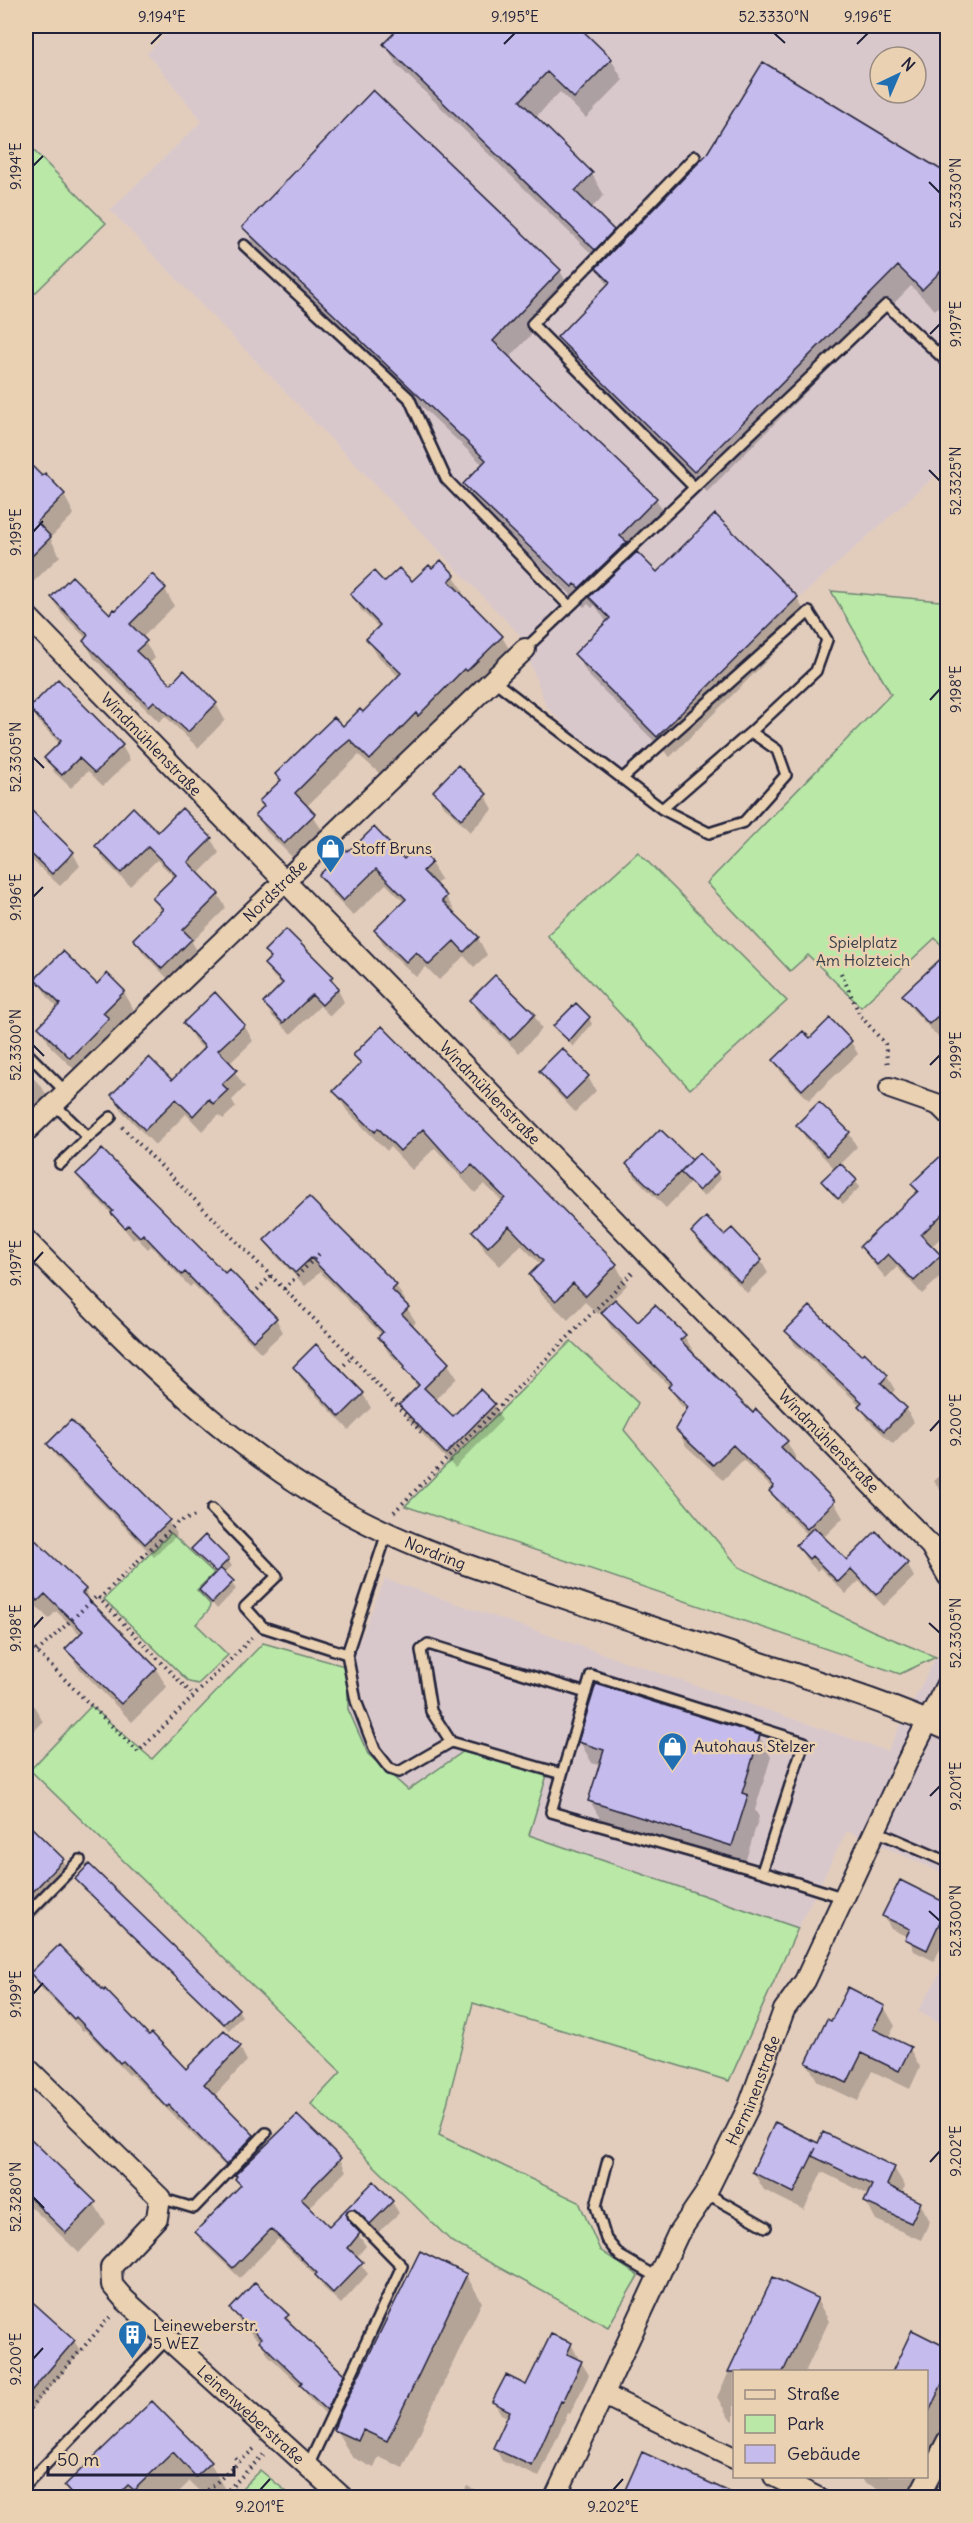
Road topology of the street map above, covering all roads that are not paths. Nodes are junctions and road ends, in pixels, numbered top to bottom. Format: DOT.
graph roads {
  1 [pos="695,156"];
  2 [pos="244,245"];
  3 [pos="948,363"];
  4 [pos="694,487"];
  5 [pos="569,606"];
  6 [pos="26,615"];
  7 [pos="525,649"];
  8 [pos="493,680"];
  9 [pos="751,732"];
  10 [pos="622,779"];
  11 [pos="662,809"];
  12 [pos="285,882"];
  13 [pos="26,1052"];
  14 [pos="890,1088"];
  15 [pos="60,1098"];
  16 [pos="948,1114"];
  17 [pos="111,1117"];
  18 [pos="26,1131"];
  19 [pos="88,1137"];
  20 [pos="60,1164"];
  21 [pos="26,1240"];
  22 [pos="212,1509"];
  23 [pos="383,1531"];
  24 [pos="948,1576"];
  25 [pos="347,1654"];
  26 [pos="948,1682"];
  27 [pos="586,1693"];
  28 [pos="928,1721"];
  29 [pos="948,1730"];
  30 [pos="451,1743"];
  31 [pos="562,1774"];
  32 [pos="876,1831"];
  33 [pos="80,1860"];
  34 [pos="948,1862"];
  35 [pos="762,1872"];
  36 [pos="845,1898"];
  37 [pos="26,1915"];
  38 [pos="26,2067"];
  39 [pos="267,2133"];
  40 [pos="608,2160"];
  41 [pos="706,2193"];
  42 [pos="160,2198"];
  43 [pos="352,2215"];
  44 [pos="766,2227"];
  45 [pos="658,2278"];
  46 [pos="167,2339"];
  47 [pos="604,2395"];
  48 [pos="948,2440"];
  49 [pos="733,2457"];
  50 [pos="308,2466"];
  51 [pos="778,2478"];
  52 [pos="26,2485"];
  53 [pos="340,2497"];
  54 [pos="555,2498"];
  55 [pos="818,2498"];
  56 [pos="918,2498"];
  1 -- 4 [label="lane"];
  2 -- 5 [label="lane"];
  3 -- 4 [label="lane"];
  4 -- 5 [label="lane"];
  5 -- 7 [label="lane"];
  6 -- 12 [label="street, Windmühlenstraße"];
  7 -- 8 [label="street, Nordstraße"];
  8 -- 10 [label="lane"];
  8 -- 12 [label="street, Nordstraße"];
  9 -- 10 [label="lane"];
  9 -- 11 [label="lane"];
  9 -- 11 [label="lane"];
  10 -- 11 [label="lane"];
  12 -- 15 [label="street, Nordstraße"];
  12 -- 24 [label="street, Windmühlenstraße"];
  13 -- 15 [label="lane"];
  14 -- 16 [label="street"];
  15 -- 18 [label="street, Nordstraße"];
  15 -- 19 [label="lane"];
  17 -- 19 [label="lane"];
  19 -- 20 [label="lane"];
  21 -- 23 [label="street, Nordring"];
  22 -- 25 [label="lane"];
  23 -- 25 [label="lane"];
  23 -- 28 [label="street, Nordring"];
  25 -- 30 [label="lane"];
  26 -- 28 [label="street, Herminenstraße"];
  27 -- 30 [label="lane"];
  27 -- 31 [label="lane"];
  27 -- 35 [label="lane"];
  28 -- 29 [label="street, Nordring"];
  28 -- 32 [label="street, Herminenstraße"];
  30 -- 31 [label="lane"];
  31 -- 35 [label="lane"];
  32 -- 34 [label="lane"];
  32 -- 36 [label="street, Herminenstraße"];
  33 -- 37 [label="lane"];
  35 -- 36 [label="lane"];
  36 -- 41 [label="street, Herminenstraße"];
  38 -- 42 [label="street"];
  39 -- 42 [label="lane"];
  40 -- 45 [label="lane"];
  41 -- 44 [label="lane"];
  41 -- 45 [label="street, Herminenstraße"];
  42 -- 46 [label="street, Leinenweberstraße"];
  43 -- 50 [label="lane"];
  45 -- 47 [label="street, Herminenstraße"];
  46 -- 50 [label="street, Leinenweberstraße"];
  46 -- 52 [label="lane"];
  47 -- 49 [label="street"];
  47 -- 54 [label="street, Herminenstraße"];
  48 -- 56 [label="street"];
  50 -- 53 [label="street, Leinenweberstraße"];
  51 -- 55 [label="street"];
}
